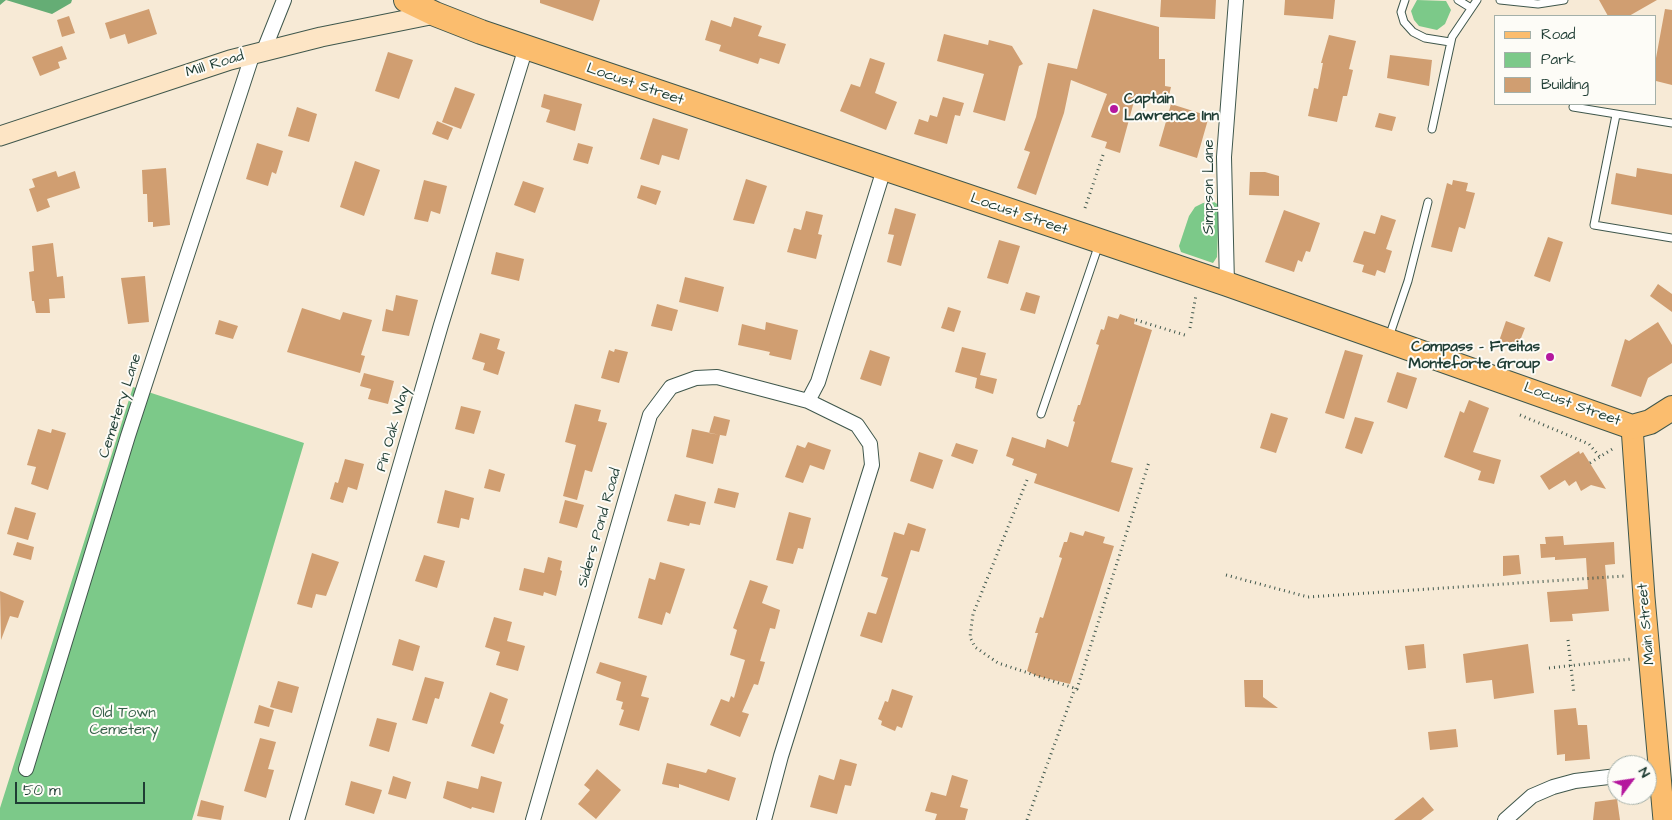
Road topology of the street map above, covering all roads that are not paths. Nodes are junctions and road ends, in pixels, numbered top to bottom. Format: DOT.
graph roads {
  1 [pos="284,0"];
  2 [pos="406,0"];
  3 [pos="1236,0"];
  4 [pos="1405,0"];
  5 [pos="1458,0"];
  6 [pos="1477,0"];
  7 [pos="1500,0"];
  8 [pos="1564,0"];
  9 [pos="1471,8"];
  10 [pos="435,14"];
  11 [pos="1450,42"];
  12 [pos="526,48"];
  13 [pos="259,52"];
  14 [pos="1573,107"];
  15 [pos="1616,115"];
  16 [pos="1672,123"];
  17 [pos="1432,129"];
  18 [pos="0,136"];
  19 [pos="884,169"];
  20 [pos="1428,202"];
  21 [pos="1672,238"];
  22 [pos="1099,242"];
  23 [pos="1227,284"];
  24 [pos="1388,340"];
  25 [pos="808,401"];
  26 [pos="1672,408"];
  27 [pos="1041,414"];
  28 [pos="1632,427"];
  29 [pos="1652,755"];
  30 [pos="26,769"];
  31 [pos="1607,777"];
  32 [pos="1657,783"];
  33 [pos="1666,810"];
  34 [pos="297,820"];
  35 [pos="533,820"];
  36 [pos="764,820"];
  37 [pos="1506,820"];
  1 -- 13 [label="street, Cemetery Lane"];
  2 -- 10 [label="highway, Locust Street"];
  3 -- 23 [label="street, Simpson Lane"];
  4 -- 11 [label="lane"];
  5 -- 9 [label="lane"];
  6 -- 9 [label="lane"];
  7 -- 8 [label="lane"];
  9 -- 11 [label="lane"];
  10 -- 12 [label="highway, Locust Street"];
  10 -- 13 [label="street, Mill Road"];
  11 -- 17 [label="lane"];
  12 -- 19 [label="highway, Locust Street"];
  12 -- 34 [label="street, Pin Oak Way"];
  13 -- 18 [label="street, Mill Road"];
  13 -- 30 [label="street, Cemetery Lane"];
  14 -- 15 [label="lane"];
  15 -- 16 [label="lane"];
  15 -- 21 [label="lane"];
  19 -- 22 [label="highway, Locust Street"];
  19 -- 25 [label="street"];
  20 -- 24 [label="lane"];
  22 -- 23 [label="highway, Locust Street"];
  22 -- 27 [label="lane"];
  23 -- 24 [label="highway, Locust Street"];
  24 -- 28 [label="highway, Locust Street"];
  25 -- 35 [label="street, Siders Pond Road"];
  25 -- 36 [label="street, Siders Pond Road"];
  26 -- 28 [label="highway"];
  28 -- 29 [label="main road, Main Street"];
  31 -- 37 [label="street"];
  32 -- 33 [label="main road, Main Street"];
}
